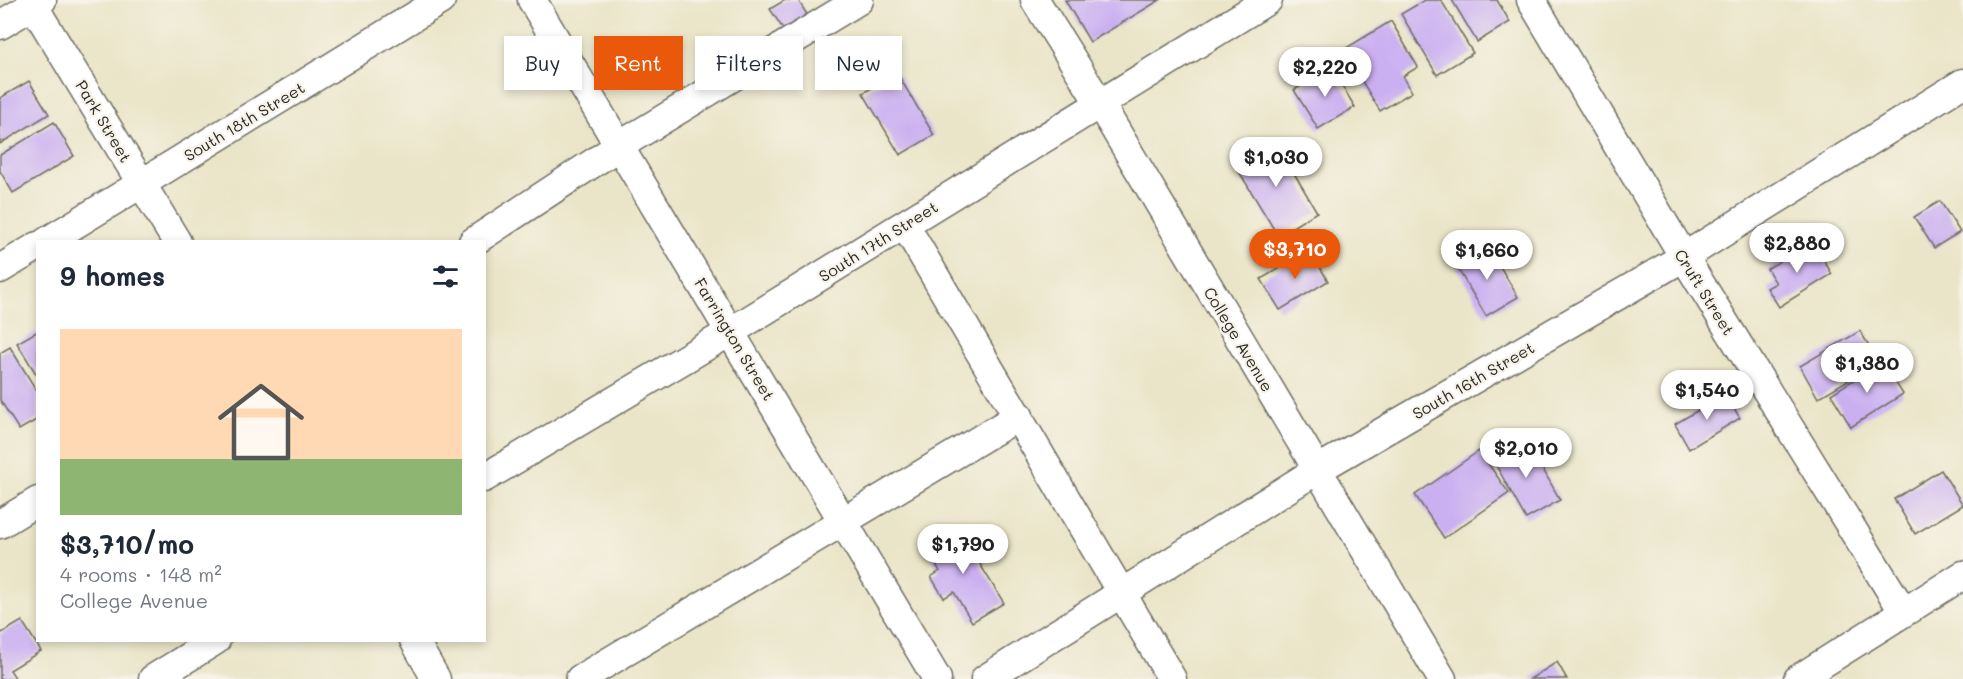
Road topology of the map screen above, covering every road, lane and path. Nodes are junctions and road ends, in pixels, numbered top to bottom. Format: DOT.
graph roads {
  1 [pos="441,0"];
  2 [pos="532,0"];
  3 [pos="859,0"];
  4 [pos="1035,0"];
  5 [pos="1268,0"];
  6 [pos="1531,0"];
  7 [pos="35,2"];
  8 [pos="0,26"];
  9 [pos="1963,83"];
  10 [pos="1100,104"];
  11 [pos="619,146"];
  12 [pos="142,183"];
  13 [pos="904,225"];
  14 [pos="49,240"];
  15 [pos="176,240"];
  16 [pos="476,240"];
  17 [pos="36,247"];
  18 [pos="1684,257"];
  19 [pos="0,269"];
  20 [pos="730,332"];
  21 [pos="1019,416"];
  22 [pos="1317,470"];
  23 [pos="486,477"];
  24 [pos="36,502"];
  25 [pos="843,521"];
  26 [pos="0,524"];
  27 [pos="1963,575"];
  28 [pos="1122,593"];
  29 [pos="1903,611"];
  30 [pos="213,642"];
  31 [pos="415,642"];
  32 [pos="153,679"];
  33 [pos="436,679"];
  34 [pos="580,679"];
  35 [pos="937,679"];
  36 [pos="985,679"];
  37 [pos="1172,679"];
  38 [pos="1442,679"];
  39 [pos="1798,679"];
  1 -- 12 [label="street, South 18th Street"];
  2 -- 11 [label="street, Farrington Street"];
  3 -- 11 [label="street"];
  4 -- 10 [label="street, College Avenue"];
  5 -- 10 [label="street, South 17th Street"];
  6 -- 18 [label="street, Cruft Street"];
  7 -- 8 [label="street"];
  7 -- 12 [label="street, Park Street"];
  9 -- 18 [label="street, South 16th Street"];
  10 -- 13 [label="street, South 17th Street"];
  10 -- 22 [label="street, College Avenue"];
  11 -- 16 [label="street"];
  11 -- 20 [label="street, Farrington Street"];
  12 -- 14 [label="street, South 18th Street"];
  12 -- 15 [label="street, Park Street"];
  13 -- 20 [label="street, South 17th Street"];
  13 -- 21 [label="street"];
  17 -- 19 [label="street"];
  18 -- 22 [label="street, South 16th Street"];
  18 -- 29 [label="street, Cruft Street"];
  20 -- 23 [label="street, South 17th Street"];
  20 -- 25 [label="street, Farrington Street"];
  21 -- 25 [label="street"];
  21 -- 28 [label="street"];
  22 -- 28 [label="street, South 16th Street"];
  22 -- 38 [label="street, College Avenue"];
  24 -- 26 [label="street"];
  25 -- 34 [label="street"];
  25 -- 35 [label="street, Farrington Street"];
  27 -- 29 [label="street"];
  28 -- 36 [label="street, South 16th Street"];
  28 -- 37 [label="street"];
  29 -- 39 [label="street"];
  30 -- 32 [label="street"];
  31 -- 33 [label="street"];
}
